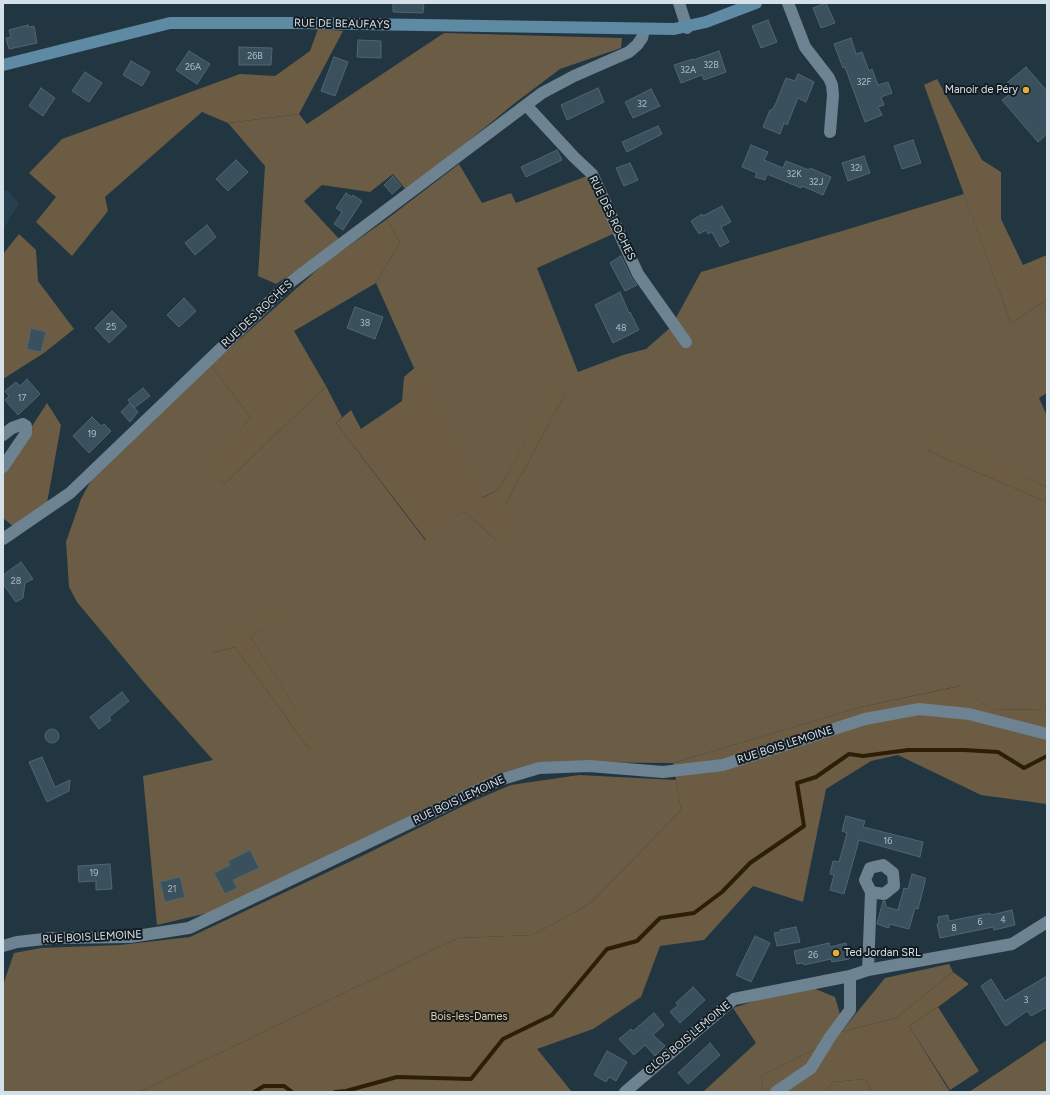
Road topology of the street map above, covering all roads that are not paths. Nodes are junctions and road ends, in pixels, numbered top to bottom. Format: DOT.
graph roads {
  1 [pos="679,3"];
  2 [pos="756,3"];
  3 [pos="788,3"];
  4 [pos="687,28"];
  5 [pos="644,30"];
  6 [pos="3,65"];
  7 [pos="526,105"];
  8 [pos="830,132"];
  9 [pos="686,342"];
  10 [pos="3,435"];
  11 [pos="3,467"];
  12 [pos="3,539"];
  13 [pos="1047,734"];
  14 [pos="871,892"];
  15 [pos="1047,922"];
  16 [pos="3,946"];
  17 [pos="868,970"];
  18 [pos="850,976"];
  19 [pos="625,1092"];
  20 [pos="776,1092"];
  1 -- 4 [label="street"];
  2 -- 4 [label="street, RUE DE BEAUFAYS"];
  3 -- 8 [label="street"];
  4 -- 5 [label="street, RUE DE BEAUFAYS"];
  5 -- 6 [label="street, RUE DE BEAUFAYS"];
  5 -- 7 [label="street, RUE DES ROCHES"];
  7 -- 9 [label="street, RUE DES ROCHES"];
  7 -- 12 [label="street, RUE DES ROCHES"];
  10 -- 11 [label="street"];
  13 -- 16 [label="street, RUE BOIS LEMOINE"];
  14 -- 17 [label="street"];
  15 -- 17 [label="street, CLOS BOIS LEMOINE"];
  17 -- 18 [label="street, CLOS BOIS LEMOINE"];
  18 -- 19 [label="street, CLOS BOIS LEMOINE"];
  18 -- 20 [label="street"];
}
